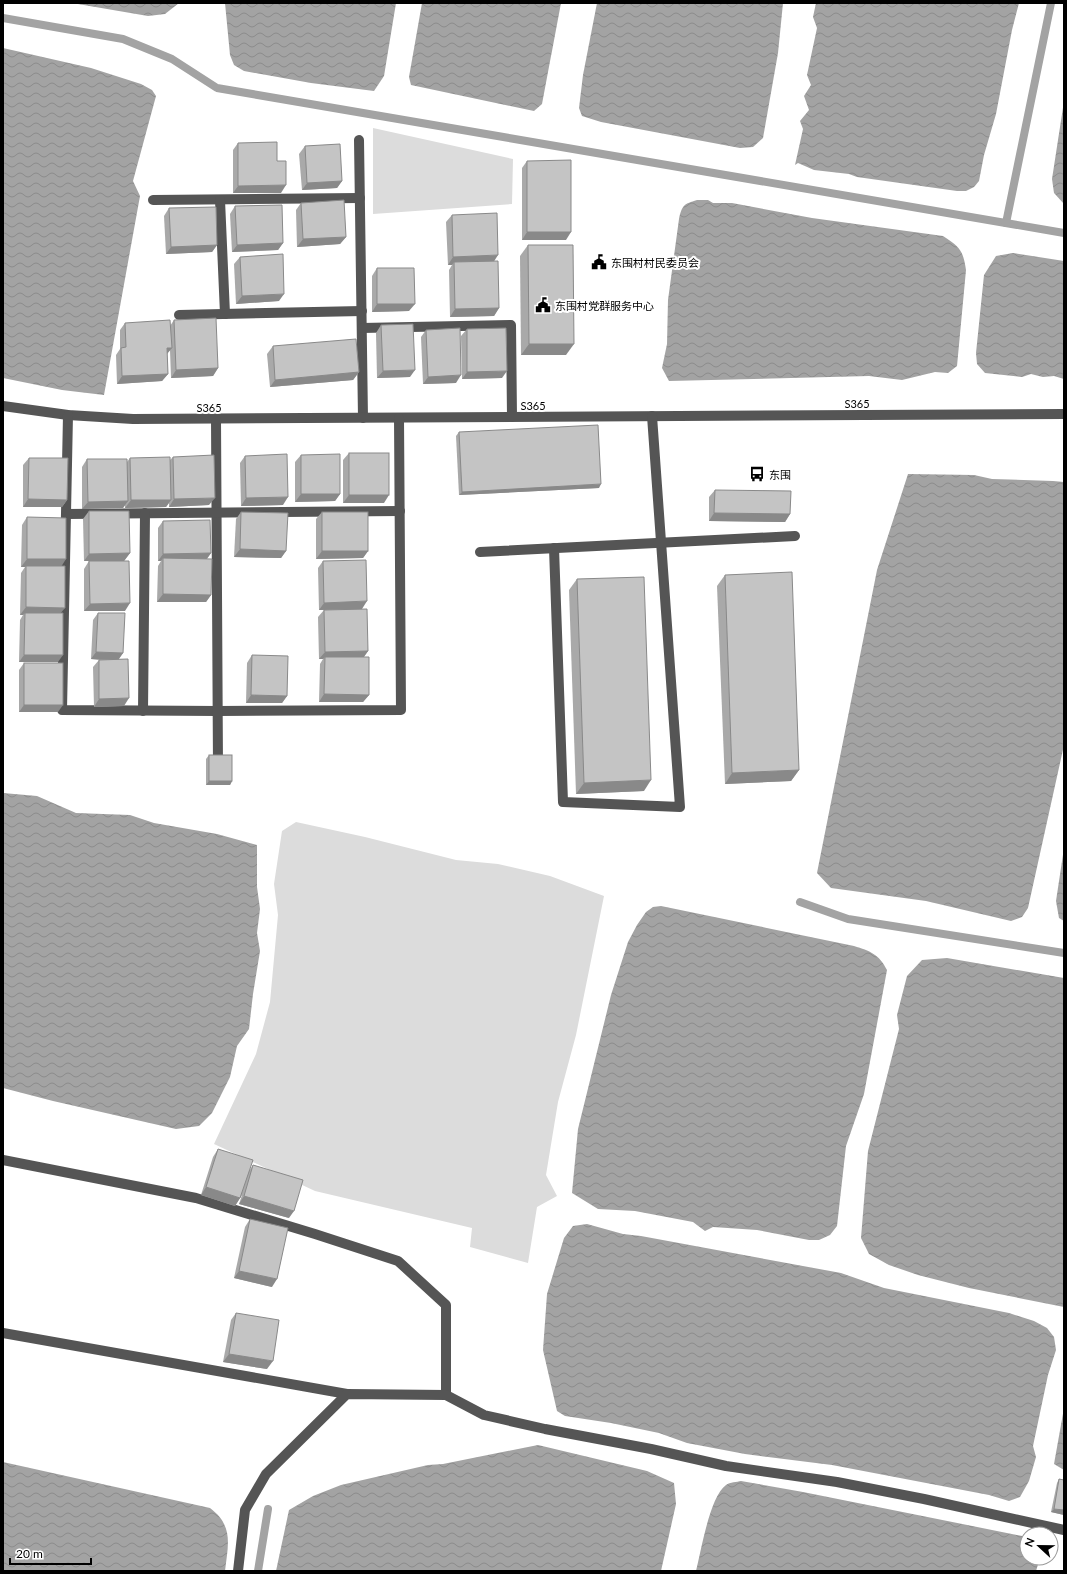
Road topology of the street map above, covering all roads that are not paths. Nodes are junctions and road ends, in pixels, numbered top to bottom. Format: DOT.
graph roads {
  1 [pos="359,140"];
  2 [pos="360,198"];
  3 [pos="153,200"];
  4 [pos="220,200"];
  5 [pos="362,311"];
  6 [pos="225,314"];
  7 [pos="179,315"];
  8 [pos="362,328"];
  9 [pos="3,406"];
  10 [pos="1064,414"];
  11 [pos="68,415"];
  12 [pos="652,416"];
  13 [pos="363,418"];
  14 [pos="399,418"];
  15 [pos="512,418"];
  16 [pos="216,419"];
  17 [pos="400,511"];
  18 [pos="217,512"];
  19 [pos="145,513"];
  20 [pos="67,514"];
  21 [pos="795,536"];
  22 [pos="661,543"];
  23 [pos="554,548"];
  24 [pos="480,552"];
  25 [pos="143,711"];
  26 [pos="218,711"];
  27 [pos="218,776"];
  28 [pos="3,1160"];
  29 [pos="3,1333"];
  30 [pos="348,1394"];
  31 [pos="446,1395"];
  32 [pos="1064,1530"];
  33 [pos="238,1571"];
  1 -- 2 [label="street"];
  2 -- 4 [label="street"];
  2 -- 5 [label="street"];
  3 -- 4 [label="street"];
  4 -- 6 [label="street"];
  5 -- 6 [label="street"];
  5 -- 8 [label="street"];
  6 -- 7 [label="street"];
  8 -- 13 [label="street"];
  8 -- 15 [label="street"];
  9 -- 11 [label="street, S365"];
  10 -- 12 [label="street, S365"];
  11 -- 16 [label="street, S365"];
  11 -- 20 [label="street"];
  12 -- 15 [label="street, S365"];
  12 -- 22 [label="street"];
  13 -- 14 [label="street, S365"];
  13 -- 16 [label="street, S365"];
  14 -- 15 [label="street, S365"];
  14 -- 17 [label="street"];
  16 -- 18 [label="street"];
  17 -- 18 [label="street"];
  17 -- 26 [label="street"];
  18 -- 19 [label="street"];
  18 -- 26 [label="street"];
  19 -- 20 [label="street"];
  19 -- 25 [label="street"];
  20 -- 25 [label="street"];
  21 -- 22 [label="street"];
  22 -- 23 [label="street"];
  22 -- 23 [label="street"];
  23 -- 24 [label="street"];
  25 -- 26 [label="street"];
  26 -- 27 [label="street"];
  28 -- 31 [label="street"];
  29 -- 30 [label="street"];
  30 -- 31 [label="street"];
  30 -- 33 [label="street"];
  31 -- 32 [label="street"];
}
